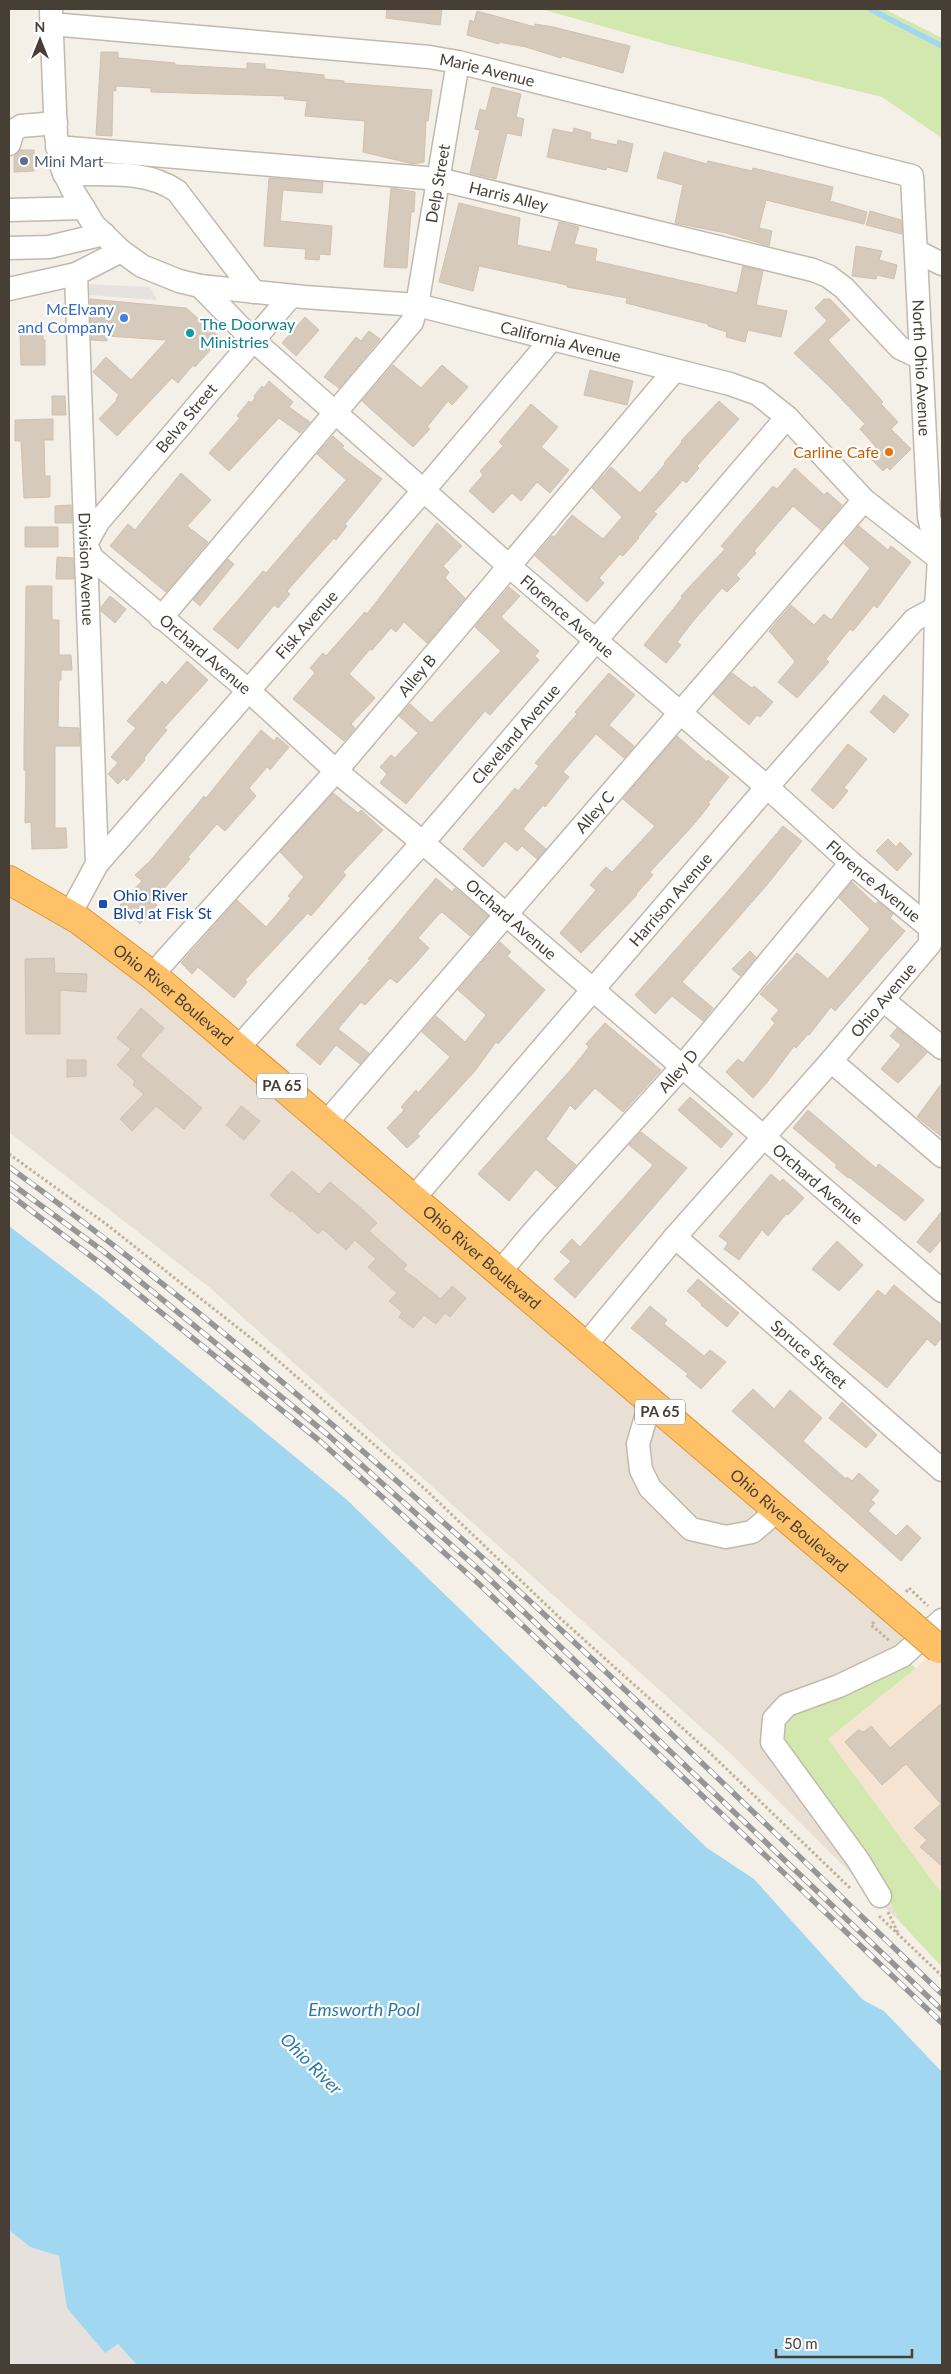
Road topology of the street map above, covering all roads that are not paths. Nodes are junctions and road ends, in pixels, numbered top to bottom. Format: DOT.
graph roads {
  1 [pos="51,16"];
  2 [pos="458,62"];
  3 [pos="56,123"];
  4 [pos="9,144"];
  5 [pos="57,147"];
  6 [pos="64,174"];
  7 [pos="912,176"];
  8 [pos="438,179"];
  9 [pos="84,208"];
  10 [pos="9,210"];
  11 [pos="104,234"];
  12 [pos="9,248"];
  13 [pos="121,251"];
  14 [pos="916,251"];
  15 [pos="942,264"];
  16 [pos="76,274"];
  17 [pos="200,286"];
  18 [pos="9,290"];
  19 [pos="254,292"];
  20 [pos="291,296"];
  21 [pos="417,305"];
  22 [pos="253,340"];
  23 [pos="551,340"];
  24 [pos="922,358"];
  25 [pos="674,371"];
  26 [pos="932,401"];
  27 [pos="335,413"];
  28 [pos="787,417"];
  29 [pos="423,491"];
  30 [pos="864,500"];
  31 [pos="86,544"];
  32 [pos="941,560"];
  33 [pos="509,566"];
  34 [pos="936,608"];
  35 [pos="161,618"];
  36 [pos="596,640"];
  37 [pos="938,689"];
  38 [pos="249,691"];
  39 [pos="680,714"];
  40 [pos="336,770"];
  41 [pos="767,786"];
  42 [pos="937,806"];
  43 [pos="422,842"];
  44 [pos="851,863"];
  45 [pos="97,864"];
  46 [pos="9,880"];
  47 [pos="70,914"];
  48 [pos="506,915"];
  49 [pos="936,933"];
  50 [pos="152,975"];
  51 [pos="593,991"];
  52 [pos="883,1000"];
  53 [pos="238,1048"];
  54 [pos="942,1048"];
  55 [pos="831,1061"];
  56 [pos="681,1068"];
  57 [pos="326,1123"];
  58 [pos="764,1136"];
  59 [pos="942,1156"];
  60 [pos="414,1199"];
  61 [pos="675,1237"];
  62 [pos="499,1273"];
  63 [pos="942,1291"];
  64 [pos="584,1347"];
  65 [pos="650,1403"];
  66 [pos="942,1470"];
  67 [pos="776,1511"];
  68 [pos="918,1623"];
  69 [pos="940,1651"];
  70 [pos="879,1906"];
  1 -- 2 [label="street, Marie Avenue"];
  1 -- 3 [label="street"];
  2 -- 7 [label="street, Marie Avenue"];
  2 -- 8 [label="street, Delp Street"];
  3 -- 4 [label="street"];
  3 -- 5 [label="street"];
  5 -- 6 [label="street"];
  5 -- 8 [label="street, Harris Alley"];
  6 -- 9 [label="street"];
  6 -- 19 [label="street"];
  7 -- 14 [label="street, North Ohio Avenue"];
  8 -- 21 [label="street, Delp Street"];
  8 -- 24 [label="street, Harris Alley"];
  9 -- 10 [label="street"];
  9 -- 11 [label="street"];
  11 -- 12 [label="street"];
  11 -- 13 [label="street"];
  13 -- 16 [label="street"];
  13 -- 17 [label="street, California Avenue"];
  14 -- 15 [label="street"];
  14 -- 24 [label="street, North Ohio Avenue"];
  16 -- 18 [label="street"];
  16 -- 31 [label="street, Division Avenue"];
  17 -- 19 [label="street, California Avenue"];
  17 -- 22 [label="street, Florence Avenue"];
  19 -- 20 [label="street, California Avenue"];
  20 -- 21 [label="street, California Avenue"];
  20 -- 22 [label="street, Belva Street"];
  21 -- 23 [label="street, California Avenue"];
  21 -- 27 [label="street, Delp Street"];
  22 -- 27 [label="street, Florence Avenue"];
  22 -- 31 [label="street, Belva Street"];
  23 -- 25 [label="street, California Avenue"];
  23 -- 29 [label="street, Fisk Avenue"];
  24 -- 26 [label="street, North Ohio Avenue"];
  25 -- 28 [label="street, California Avenue"];
  25 -- 33 [label="street, Alley B"];
  26 -- 32 [label="street, North Ohio Avenue"];
  27 -- 29 [label="street, Florence Avenue"];
  27 -- 35 [label="street, Delp Street"];
  28 -- 30 [label="street, California Avenue"];
  28 -- 36 [label="street, Cleveland Avenue"];
  29 -- 33 [label="street, Florence Avenue"];
  29 -- 38 [label="street, Fisk Avenue"];
  30 -- 32 [label="street, California Avenue"];
  30 -- 39 [label="street, Alley C"];
  31 -- 35 [label="street, Orchard Avenue"];
  31 -- 45 [label="street, Division Avenue"];
  32 -- 34 [label="street, Ohio Avenue"];
  33 -- 36 [label="street, Florence Avenue"];
  33 -- 40 [label="street, Alley B"];
  34 -- 37 [label="street, Ohio Avenue"];
  34 -- 41 [label="street, Harrison Avenue"];
  35 -- 38 [label="street, Orchard Avenue"];
  36 -- 39 [label="street, Florence Avenue"];
  36 -- 43 [label="street, Cleveland Avenue"];
  37 -- 42 [label="street, Ohio Avenue"];
  38 -- 40 [label="street, Orchard Avenue"];
  38 -- 45 [label="street, Fisk Avenue"];
  39 -- 41 [label="street, Florence Avenue"];
  39 -- 48 [label="street, Alley C"];
  40 -- 43 [label="street, Orchard Avenue"];
  40 -- 50 [label="street, Alley B"];
  41 -- 44 [label="street, Florence Avenue"];
  41 -- 51 [label="street, Harrison Avenue"];
  42 -- 49 [label="street, Ohio Avenue"];
  43 -- 48 [label="street, Orchard Avenue"];
  43 -- 53 [label="street, Cleveland Avenue"];
  44 -- 49 [label="street, Florence Avenue"];
  44 -- 56 [label="street, Alley D"];
  45 -- 47 [label="street, Fisk Avenue"];
  46 -- 47 [label="highway, Ohio River Boulevard / PA 65"];
  47 -- 50 [label="highway, Ohio River Boulevard / PA 65"];
  48 -- 51 [label="street, Orchard Avenue"];
  48 -- 57 [label="street, Alley C"];
  49 -- 52 [label="street, Ohio Avenue"];
  50 -- 53 [label="highway, Ohio River Boulevard / PA 65"];
  51 -- 56 [label="street, Orchard Avenue"];
  51 -- 60 [label="street, Harrison Avenue"];
  52 -- 54 [label="street"];
  52 -- 55 [label="street, Ohio Avenue"];
  53 -- 57 [label="highway, Ohio River Boulevard / PA 65"];
  55 -- 58 [label="street, Ohio Avenue"];
  55 -- 59 [label="street"];
  56 -- 58 [label="street, Orchard Avenue"];
  56 -- 62 [label="street, Alley D"];
  57 -- 60 [label="highway, Ohio River Boulevard / PA 65"];
  58 -- 61 [label="street, Ohio Avenue"];
  58 -- 63 [label="street, Orchard Avenue"];
  60 -- 62 [label="highway, Ohio River Boulevard / PA 65"];
  61 -- 64 [label="street, Ohio Avenue"];
  61 -- 66 [label="street, Spruce Street"];
  62 -- 64 [label="highway, Ohio River Boulevard / PA 65"];
  64 -- 65 [label="highway, Ohio River Boulevard / PA 65"];
  65 -- 67 [label="highway, Ohio River Boulevard / PA 65"];
  65 -- 67 [label="street"];
  67 -- 68 [label="highway, Ohio River Boulevard / PA 65"];
  68 -- 69 [label="highway, Ohio River Boulevard / PA 65, bridge"];
  68 -- 70 [label="street"];
}
